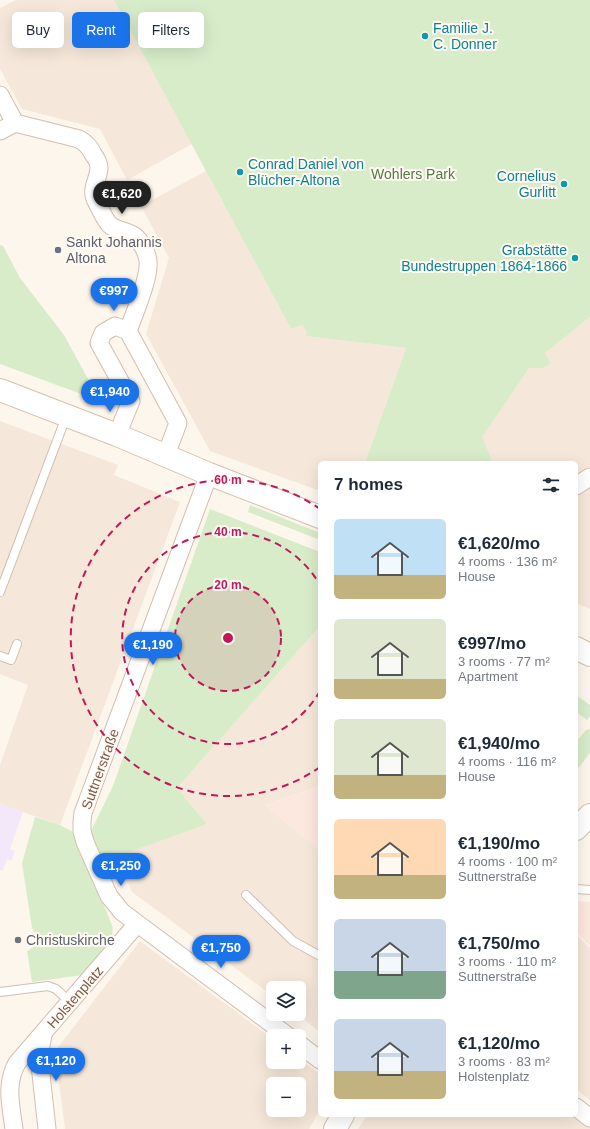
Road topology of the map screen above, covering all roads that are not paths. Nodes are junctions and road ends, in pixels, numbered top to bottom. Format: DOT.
graph roads {
  1 [pos="0,95"];
  2 [pos="15,123"];
  3 [pos="0,131"];
  4 [pos="128,331"];
  5 [pos="0,390"];
  6 [pos="67,416"];
  7 [pos="117,435"];
  8 [pos="166,455"];
  9 [pos="209,474"];
  10 [pos="590,477"];
  11 [pos="578,485"];
  12 [pos="318,516"];
  13 [pos="0,592"];
  14 [pos="17,644"];
  15 [pos="578,649"];
  16 [pos="590,655"];
  17 [pos="0,656"];
  18 [pos="590,815"];
  19 [pos="578,827"];
  20 [pos="578,889"];
  21 [pos="590,890"];
  22 [pos="246,895"];
  23 [pos="137,924"];
  24 [pos="318,955"];
  25 [pos="0,992"];
  26 [pos="70,1002"];
  27 [pos="279,1029"];
  28 [pos="43,1033"];
  29 [pos="306,1049"];
  30 [pos="318,1058"];
  31 [pos="578,1109"];
  32 [pos="342,1117"];
  33 [pos="590,1118"];
  34 [pos="14,1129"];
  35 [pos="47,1129"];
  36 [pos="335,1129"];
  1 -- 2 [label="street"];
  2 -- 3 [label="street"];
  2 -- 4 [label="street"];
  4 -- 7 [label="street"];
  4 -- 8 [label="street"];
  5 -- 6 [label="main road"];
  6 -- 7 [label="main road"];
  6 -- 13 [label="lane"];
  7 -- 8 [label="main road"];
  8 -- 9 [label="main road"];
  9 -- 12 [label="main road"];
  9 -- 23 [label="street, Suttnerstraße"];
  10 -- 11 [label="street"];
  14 -- 17 [label="lane"];
  15 -- 16 [label="main road"];
  18 -- 19 [label="main road"];
  20 -- 21 [label="lane"];
  22 -- 24 [label="lane"];
  23 -- 26 [label="street, Holstenplatz"];
  23 -- 27 [label="street, Suttnerstraße"];
  25 -- 26 [label="lane"];
  26 -- 28 [label="street, Holstenplatz"];
  28 -- 34 [label="street, Holstenplatz"];
  28 -- 35 [label="street, Holstenplatz"];
  29 -- 30 [label="street"];
  31 -- 33 [label="street"];
  32 -- 36 [label="main road"];
}
